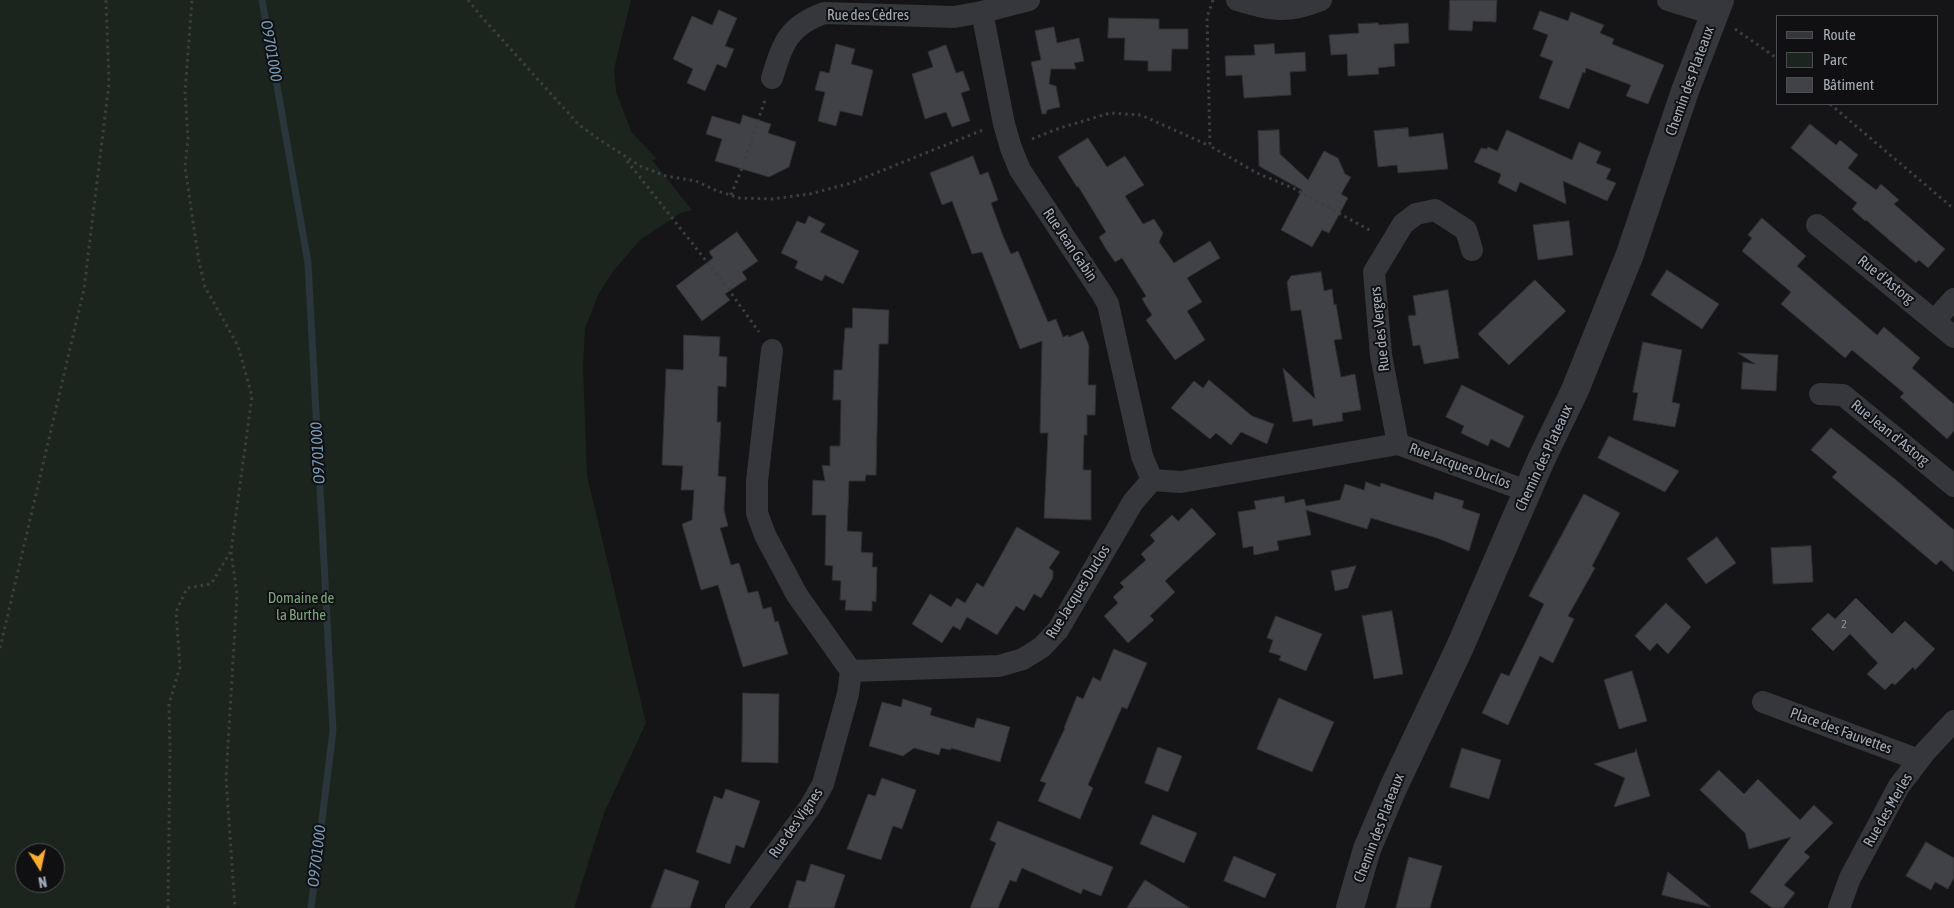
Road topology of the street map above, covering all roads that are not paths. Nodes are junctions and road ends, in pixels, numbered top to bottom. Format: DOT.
graph roads {
  1 [pos="1028,0"];
  2 [pos="1237,0"];
  3 [pos="1321,0"];
  4 [pos="1668,0"];
  5 [pos="1717,7"];
  6 [pos="982,12"];
  7 [pos="772,78"];
  8 [pos="1817,225"];
  9 [pos="1472,250"];
  10 [pos="1954,299"];
  11 [pos="1935,320"];
  12 [pos="1954,337"];
  13 [pos="772,350"];
  14 [pos="1820,394"];
  15 [pos="1398,444"];
  16 [pos="1152,480"];
  17 [pos="1954,486"];
  18 [pos="1527,491"];
  19 [pos="851,671"];
  20 [pos="1763,702"];
  21 [pos="1954,722"];
  22 [pos="1919,760"];
  23 [pos="736,908"];
  24 [pos="1350,908"];
  25 [pos="1839,908"];
  1 -- 6 [label="street, Rue des Cèdres"];
  2 -- 3 [label="street"];
  4 -- 5 [label="street"];
  5 -- 18 [label="street, Chemin des Plateaux"];
  6 -- 7 [label="street, Rue des Cèdres"];
  6 -- 16 [label="street, Rue Jean Gabin"];
  8 -- 11 [label="street, Rue d'Astorg"];
  9 -- 15 [label="street, Rue des Vergers"];
  10 -- 11 [label="street"];
  11 -- 12 [label="street, Rue d'Astorg"];
  13 -- 19 [label="street"];
  14 -- 17 [label="street, Rue Jean d'Astorg"];
  15 -- 16 [label="street, Rue Jacques Duclos"];
  15 -- 18 [label="street, Rue Jacques Duclos"];
  16 -- 19 [label="street, Rue Jacques Duclos"];
  18 -- 24 [label="street, Chemin des Plateaux"];
  19 -- 23 [label="street, Rue des Vignes"];
  20 -- 22 [label="street, Place des Fauvettes"];
  21 -- 22 [label="street, Rue des Merles"];
  22 -- 25 [label="street, Rue des Merles"];
}
